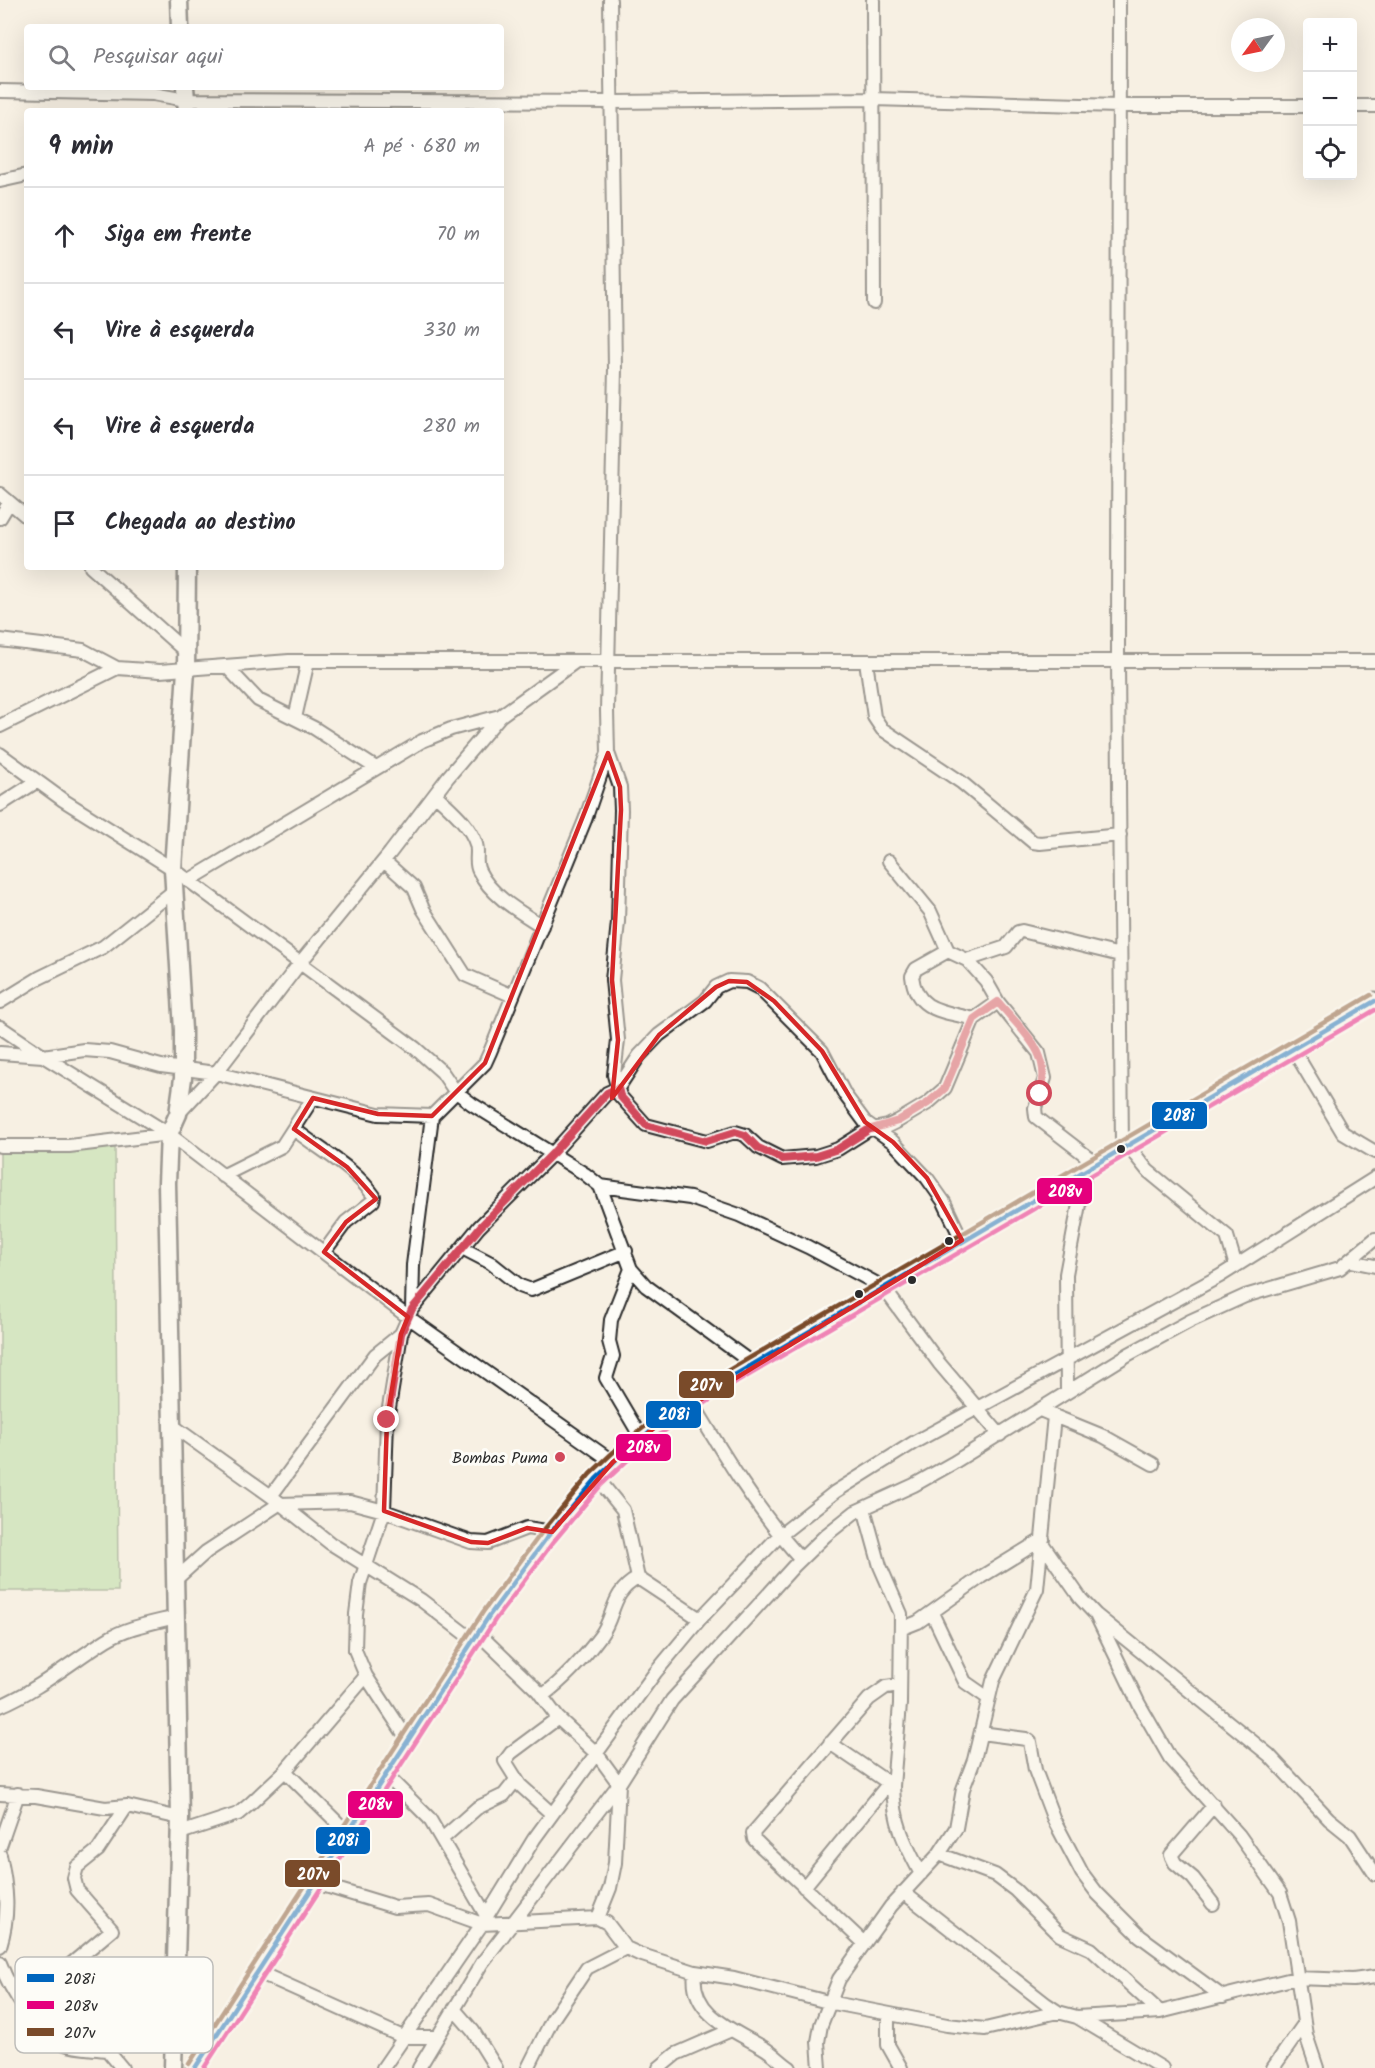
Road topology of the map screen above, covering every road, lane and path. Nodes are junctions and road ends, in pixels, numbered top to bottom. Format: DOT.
graph roads {
  1 [pos="179,0"];
  2 [pos="610,0"];
  3 [pos="873,0"];
  4 [pos="1119,0"];
  5 [pos="180,24"];
  6 [pos="0,91"];
  7 [pos="186,99"];
  8 [pos="873,99"];
  9 [pos="614,102"];
  10 [pos="1118,106"];
  11 [pos="1303,106"];
  12 [pos="1357,106"];
  13 [pos="1375,106"];
  14 [pos="24,176"];
  15 [pos="0,181"];
  16 [pos="874,303"];
  17 [pos="4,498"];
  18 [pos="24,515"];
  19 [pos="0,518"];
  20 [pos="94,570"];
  21 [pos="187,570"];
  22 [pos="0,640"];
  23 [pos="185,651"];
  24 [pos="1119,660"];
  25 [pos="308,661"];
  26 [pos="866,661"];
  27 [pos="1375,661"];
  28 [pos="575,662"];
  29 [pos="609,662"];
  30 [pos="226,666"];
  31 [pos="117,668"];
  32 [pos="186,670"];
  33 [pos="500,716"];
  34 [pos="295,718"];
  35 [pos="0,726"];
  36 [pos="608,753"];
  37 [pos="0,754"];
  38 [pos="376,768"];
  39 [pos="36,782"];
  40 [pos="435,794"];
  41 [pos="0,805"];
  42 [pos="1120,835"];
  43 [pos="384,861"];
  44 [pos="889,861"];
  45 [pos="173,869"];
  46 [pos="182,886"];
  47 [pos="542,927"];
  48 [pos="948,951"];
  49 [pos="1120,955"];
  50 [pos="967,960"];
  51 [pos="300,963"];
  52 [pos="513,996"];
  53 [pos="1375,1001"];
  54 [pos="0,1002"];
  55 [pos="998,1002"];
  56 [pos="974,1019"];
  57 [pos="0,1027"];
  58 [pos="1293,1049"];
  59 [pos="0,1053"];
  60 [pos="43,1056"];
  61 [pos="183,1069"];
  62 [pos="216,1073"];
  63 [pos="618,1088"];
  64 [pos="455,1091"];
  65 [pos="313,1098"];
  66 [pos="178,1114"];
  67 [pos="432,1116"];
  68 [pos="875,1128"];
  69 [pos="294,1129"];
  70 [pos="169,1134"];
  71 [pos="0,1146"];
  72 [pos="1125,1148"];
  73 [pos="1375,1152"];
  74 [pos="553,1153"];
  75 [pos="1091,1168"];
  76 [pos="222,1176"];
  77 [pos="1375,1178"];
  78 [pos="600,1186"];
  79 [pos="1375,1239"];
  80 [pos="962,1240"];
  81 [pos="462,1248"];
  82 [pos="626,1251"];
  83 [pos="324,1252"];
  84 [pos="1351,1260"];
  85 [pos="1236,1266"];
  86 [pos="1375,1266"];
  87 [pos="631,1269"];
  88 [pos="883,1287"];
  89 [pos="410,1313"];
  90 [pos="401,1334"];
  91 [pos="1066,1359"];
  92 [pos="753,1364"];
  93 [pos="1067,1391"];
  94 [pos="692,1402"];
  95 [pos="977,1406"];
  96 [pos="1040,1410"];
  97 [pos="1054,1416"];
  98 [pos="173,1426"];
  99 [pos="999,1435"];
  100 [pos="642,1439"];
  101 [pos="613,1462"];
  102 [pos="1153,1464"];
  103 [pos="598,1479"];
  104 [pos="275,1500"];
  105 [pos="864,1508"];
  106 [pos="384,1511"];
  107 [pos="552,1532"];
  108 [pos="779,1536"];
  109 [pos="1042,1541"];
  110 [pos="801,1559"];
  111 [pos="366,1564"];
  112 [pos="638,1578"];
  113 [pos="175,1580"];
  114 [pos="932,1613"];
  115 [pos="1096,1615"];
  116 [pos="176,1617"];
  117 [pos="700,1619"];
  118 [pos="903,1628"];
  119 [pos="476,1637"];
  120 [pos="366,1676"];
  121 [pos="899,1685"];
  122 [pos="542,1696"];
  123 [pos="988,1698"];
  124 [pos="0,1706"];
  125 [pos="558,1718"];
  126 [pos="981,1733"];
  127 [pos="408,1740"];
  128 [pos="830,1743"];
  129 [pos="597,1754"];
  130 [pos="285,1771"];
  131 [pos="386,1775"];
  132 [pos="516,1780"];
  133 [pos="619,1784"];
  134 [pos="891,1785"];
  135 [pos="0,1794"];
  136 [pos="18,1794"];
  137 [pos="1214,1805"];
  138 [pos="127,1806"];
  139 [pos="552,1814"];
  140 [pos="180,1826"];
  141 [pos="348,1833"];
  142 [pos="442,1839"];
  143 [pos="0,1846"];
  144 [pos="939,1854"];
  145 [pos="0,1855"];
  146 [pos="921,1874"];
  147 [pos="1375,1874"];
  148 [pos="316,1883"];
  149 [pos="804,1887"];
  150 [pos="903,1892"];
  151 [pos="1213,1904"];
  152 [pos="598,1918"];
  153 [pos="484,1920"];
  154 [pos="512,1922"];
  155 [pos="863,1942"];
  156 [pos="0,1946"];
  157 [pos="626,1948"];
  158 [pos="80,1957"];
  159 [pos="176,1957"];
  160 [pos="0,1963"];
  161 [pos="258,1972"];
  162 [pos="695,1972"];
  163 [pos="1375,1977"];
  164 [pos="1296,1978"];
  165 [pos="15,1996"];
  166 [pos="1222,1997"];
  167 [pos="828,2002"];
  168 [pos="454,2009"];
  169 [pos="1058,2012"];
  170 [pos="1160,2012"];
  171 [pos="888,2014"];
  172 [pos="1113,2014"];
  173 [pos="1077,2018"];
  174 [pos="1304,2024"];
  175 [pos="729,2031"];
  176 [pos="1106,2035"];
  177 [pos="403,2037"];
  178 [pos="436,2037"];
  179 [pos="213,2041"];
  180 [pos="110,2053"];
  181 [pos="173,2053"];
  182 [pos="205,2053"];
  183 [pos="122,2068"];
  184 [pos="173,2068"];
  185 [pos="195,2068"];
  186 [pos="383,2068"];
  187 [pos="419,2068"];
  188 [pos="496,2068"];
  189 [pos="530,2068"];
  190 [pos="658,2068"];
  191 [pos="790,2068"];
  192 [pos="820,2068"];
  193 [pos="901,2068"];
  194 [pos="1162,2068"];
  195 [pos="1273,2068"];
  196 [pos="1317,2068"];
  1 -- 5 [label="main road"];
  2 -- 9 [label="street"];
  3 -- 8 [label="street"];
  4 -- 10 [label="street"];
  6 -- 7 [label="street"];
  7 -- 9 [label="street"];
  8 -- 9 [label="street"];
  8 -- 10 [label="street"];
  8 -- 16 [label="street"];
  9 -- 29 [label="street"];
  10 -- 11 [label="street"];
  10 -- 24 [label="street"];
  12 -- 13 [label="street"];
  14 -- 15 [label="street"];
  17 -- 18 [label="street"];
  17 -- 19 [label="street"];
  20 -- 23 [label="street"];
  21 -- 23 [label="main road"];
  22 -- 31 [label="street"];
  23 -- 32 [label="main road"];
  24 -- 26 [label="street"];
  24 -- 27 [label="street"];
  24 -- 42 [label="street"];
  25 -- 28 [label="street"];
  25 -- 30 [label="street"];
  25 -- 34 [label="street"];
  26 -- 29 [label="street"];
  26 -- 42 [label="street"];
  28 -- 29 [label="street"];
  28 -- 33 [label="street"];
  29 -- 36 [label="street"];
  30 -- 32 [label="street"];
  30 -- 34 [label="street"];
  31 -- 32 [label="street"];
  31 -- 35 [label="street"];
  32 -- 45 [label="main road"];
  33 -- 38 [label="street"];
  33 -- 40 [label="street"];
  34 -- 38 [label="street"];
  36 -- 47 [label="street"];
  36 -- 63 [label="street"];
  37 -- 39 [label="street"];
  38 -- 46 [label="street"];
  39 -- 41 [label="street"];
  39 -- 45 [label="street"];
  40 -- 43 [label="street"];
  40 -- 47 [label="street"];
  42 -- 49 [label="street"];
  43 -- 51 [label="street"];
  43 -- 52 [label="street"];
  44 -- 48 [label="street"];
  45 -- 46 [label="main road"];
  46 -- 51 [label="street"];
  46 -- 54 [label="street"];
  46 -- 61 [label="main road"];
  47 -- 52 [label="street"];
  48 -- 50 [label="street"];
  48 -- 56 [label="street"];
  49 -- 50 [label="street"];
  49 -- 72 [label="street"];
  50 -- 55 [label="street"];
  51 -- 62 [label="street"];
  51 -- 64 [label="street"];
  52 -- 64 [label="street"];
  53 -- 58 [label="main road"];
  55 -- 56 [label="street"];
  55 -- 75 [label="street"];
  56 -- 68 [label="street"];
  57 -- 60 [label="street"];
  58 -- 72 [label="main road"];
  58 -- 73 [label="street"];
  59 -- 60 [label="street"];
  60 -- 61 [label="street"];
  60 -- 70 [label="street"];
  61 -- 62 [label="street"];
  61 -- 66 [label="main road"];
  62 -- 65 [label="street"];
  62 -- 66 [label="street"];
  63 -- 68 [label="street"];
  63 -- 68 [label="street"];
  63 -- 74 [label="street"];
  64 -- 67 [label="street"];
  64 -- 74 [label="street"];
  65 -- 67 [label="street"];
  65 -- 69 [label="street"];
  66 -- 70 [label="main road"];
  67 -- 89 [label="street"];
  68 -- 80 [label="street"];
  69 -- 76 [label="street"];
  69 -- 83 [label="street"];
  70 -- 71 [label="street"];
  70 -- 76 [label="street"];
  70 -- 98 [label="main road"];
  72 -- 75 [label="main road"];
  72 -- 85 [label="street"];
  74 -- 78 [label="street"];
  74 -- 81 [label="street"];
  75 -- 80 [label="main road"];
  75 -- 91 [label="street"];
  76 -- 83 [label="street"];
  77 -- 85 [label="street"];
  78 -- 82 [label="street"];
  78 -- 88 [label="street"];
  79 -- 84 [label="street"];
  80 -- 88 [label="main road"];
  81 -- 82 [label="street"];
  81 -- 89 [label="street"];
  82 -- 87 [label="street"];
  83 -- 89 [label="street"];
  84 -- 86 [label="street"];
  84 -- 93 [label="street"];
  85 -- 91 [label="street"];
  87 -- 92 [label="street"];
  87 -- 100 [label="street"];
  88 -- 92 [label="main road"];
  88 -- 95 [label="street"];
  89 -- 90 [label="street"];
  89 -- 101 [label="street"];
  90 -- 104 [label="street"];
  90 -- 106 [label="street"];
  91 -- 93 [label="street"];
  91 -- 95 [label="street"];
  92 -- 94 [label="main road"];
  93 -- 96 [label="street"];
  94 -- 100 [label="main road"];
  94 -- 108 [label="street"];
  95 -- 99 [label="street"];
  95 -- 108 [label="street"];
  96 -- 97 [label="street"];
  96 -- 99 [label="street"];
  97 -- 102 [label="street"];
  97 -- 109 [label="street"];
  98 -- 104 [label="street"];
  98 -- 113 [label="main road"];
  99 -- 105 [label="street"];
  100 -- 101 [label="main road"];
  101 -- 103 [label="main road"];
  103 -- 107 [label="main road"];
  103 -- 112 [label="street"];
  104 -- 106 [label="street"];
  104 -- 111 [label="street"];
  104 -- 113 [label="street"];
  105 -- 110 [label="street"];
  105 -- 118 [label="street"];
  106 -- 107 [label="street"];
  106 -- 111 [label="street"];
  107 -- 119 [label="main road"];
  108 -- 110 [label="street"];
  108 -- 117 [label="street"];
  109 -- 114 [label="street"];
  109 -- 115 [label="street"];
  109 -- 123 [label="street"];
  110 -- 133 [label="street"];
  111 -- 119 [label="street"];
  111 -- 120 [label="street"];
  112 -- 117 [label="street"];
  112 -- 122 [label="street"];
  113 -- 116 [label="main road"];
  114 -- 118 [label="street"];
  114 -- 123 [label="street"];
  115 -- 137 [label="street"];
  115 -- 147 [label="street"];
  116 -- 124 [label="street"];
  116 -- 140 [label="main road"];
  117 -- 129 [label="street"];
  118 -- 121 [label="street"];
  119 -- 122 [label="street"];
  119 -- 127 [label="main road"];
  120 -- 127 [label="street"];
  120 -- 130 [label="street"];
  121 -- 128 [label="street"];
  121 -- 134 [label="street"];
  122 -- 125 [label="street"];
  123 -- 126 [label="street"];
  125 -- 129 [label="street"];
  125 -- 132 [label="street"];
  126 -- 144 [label="street"];
  126 -- 166 [label="street"];
  127 -- 131 [label="main road"];
  128 -- 134 [label="street"];
  128 -- 149 [label="street"];
  129 -- 133 [label="street"];
  129 -- 139 [label="street"];
  130 -- 140 [label="street"];
  130 -- 141 [label="street"];
  131 -- 141 [label="main road"];
  131 -- 142 [label="street"];
  132 -- 139 [label="street"];
  132 -- 142 [label="street"];
  133 -- 152 [label="street"];
  133 -- 154 [label="street"];
  134 -- 146 [label="street"];
  134 -- 149 [label="street"];
  135 -- 136 [label="street"];
  136 -- 138 [label="street"];
  136 -- 143 [label="street"];
  137 -- 151 [label="street"];
  137 -- 164 [label="street"];
  138 -- 140 [label="street"];
  138 -- 158 [label="street"];
  139 -- 153 [label="street"];
  140 -- 159 [label="main road"];
  141 -- 148 [label="main road"];
  142 -- 153 [label="street"];
  144 -- 146 [label="street"];
  144 -- 170 [label="street"];
  145 -- 156 [label="street"];
  146 -- 150 [label="street"];
  148 -- 153 [label="street"];
  148 -- 161 [label="main road"];
  149 -- 155 [label="street"];
  150 -- 155 [label="street"];
  150 -- 169 [label="street"];
  152 -- 154 [label="street"];
  152 -- 157 [label="street"];
  153 -- 154 [label="street"];
  153 -- 177 [label="street"];
  154 -- 168 [label="street"];
  155 -- 167 [label="street"];
  157 -- 162 [label="street"];
  157 -- 189 [label="street"];
  160 -- 165 [label="street"];
  161 -- 177 [label="street"];
  161 -- 179 [label="main road"];
  162 -- 167 [label="street"];
  162 -- 175 [label="street"];
  163 -- 164 [label="street"];
  164 -- 166 [label="street"];
  164 -- 174 [label="street"];
  166 -- 170 [label="street"];
  167 -- 171 [label="street"];
  167 -- 192 [label="street"];
  168 -- 178 [label="street"];
  168 -- 188 [label="street"];
  169 -- 171 [label="street"];
  169 -- 173 [label="street"];
  170 -- 172 [label="street"];
  171 -- 193 [label="street"];
  172 -- 173 [label="street"];
  172 -- 176 [label="street"];
  173 -- 176 [label="street"];
  174 -- 195 [label="street"];
  174 -- 196 [label="street"];
  175 -- 190 [label="street"];
  175 -- 191 [label="street"];
  176 -- 194 [label="street"];
  177 -- 178 [label="street"];
  177 -- 186 [label="street"];
  178 -- 187 [label="street"];
  180 -- 183 [label="street"];
  181 -- 184 [label="main road"];
  182 -- 185 [label="main road"];
}
